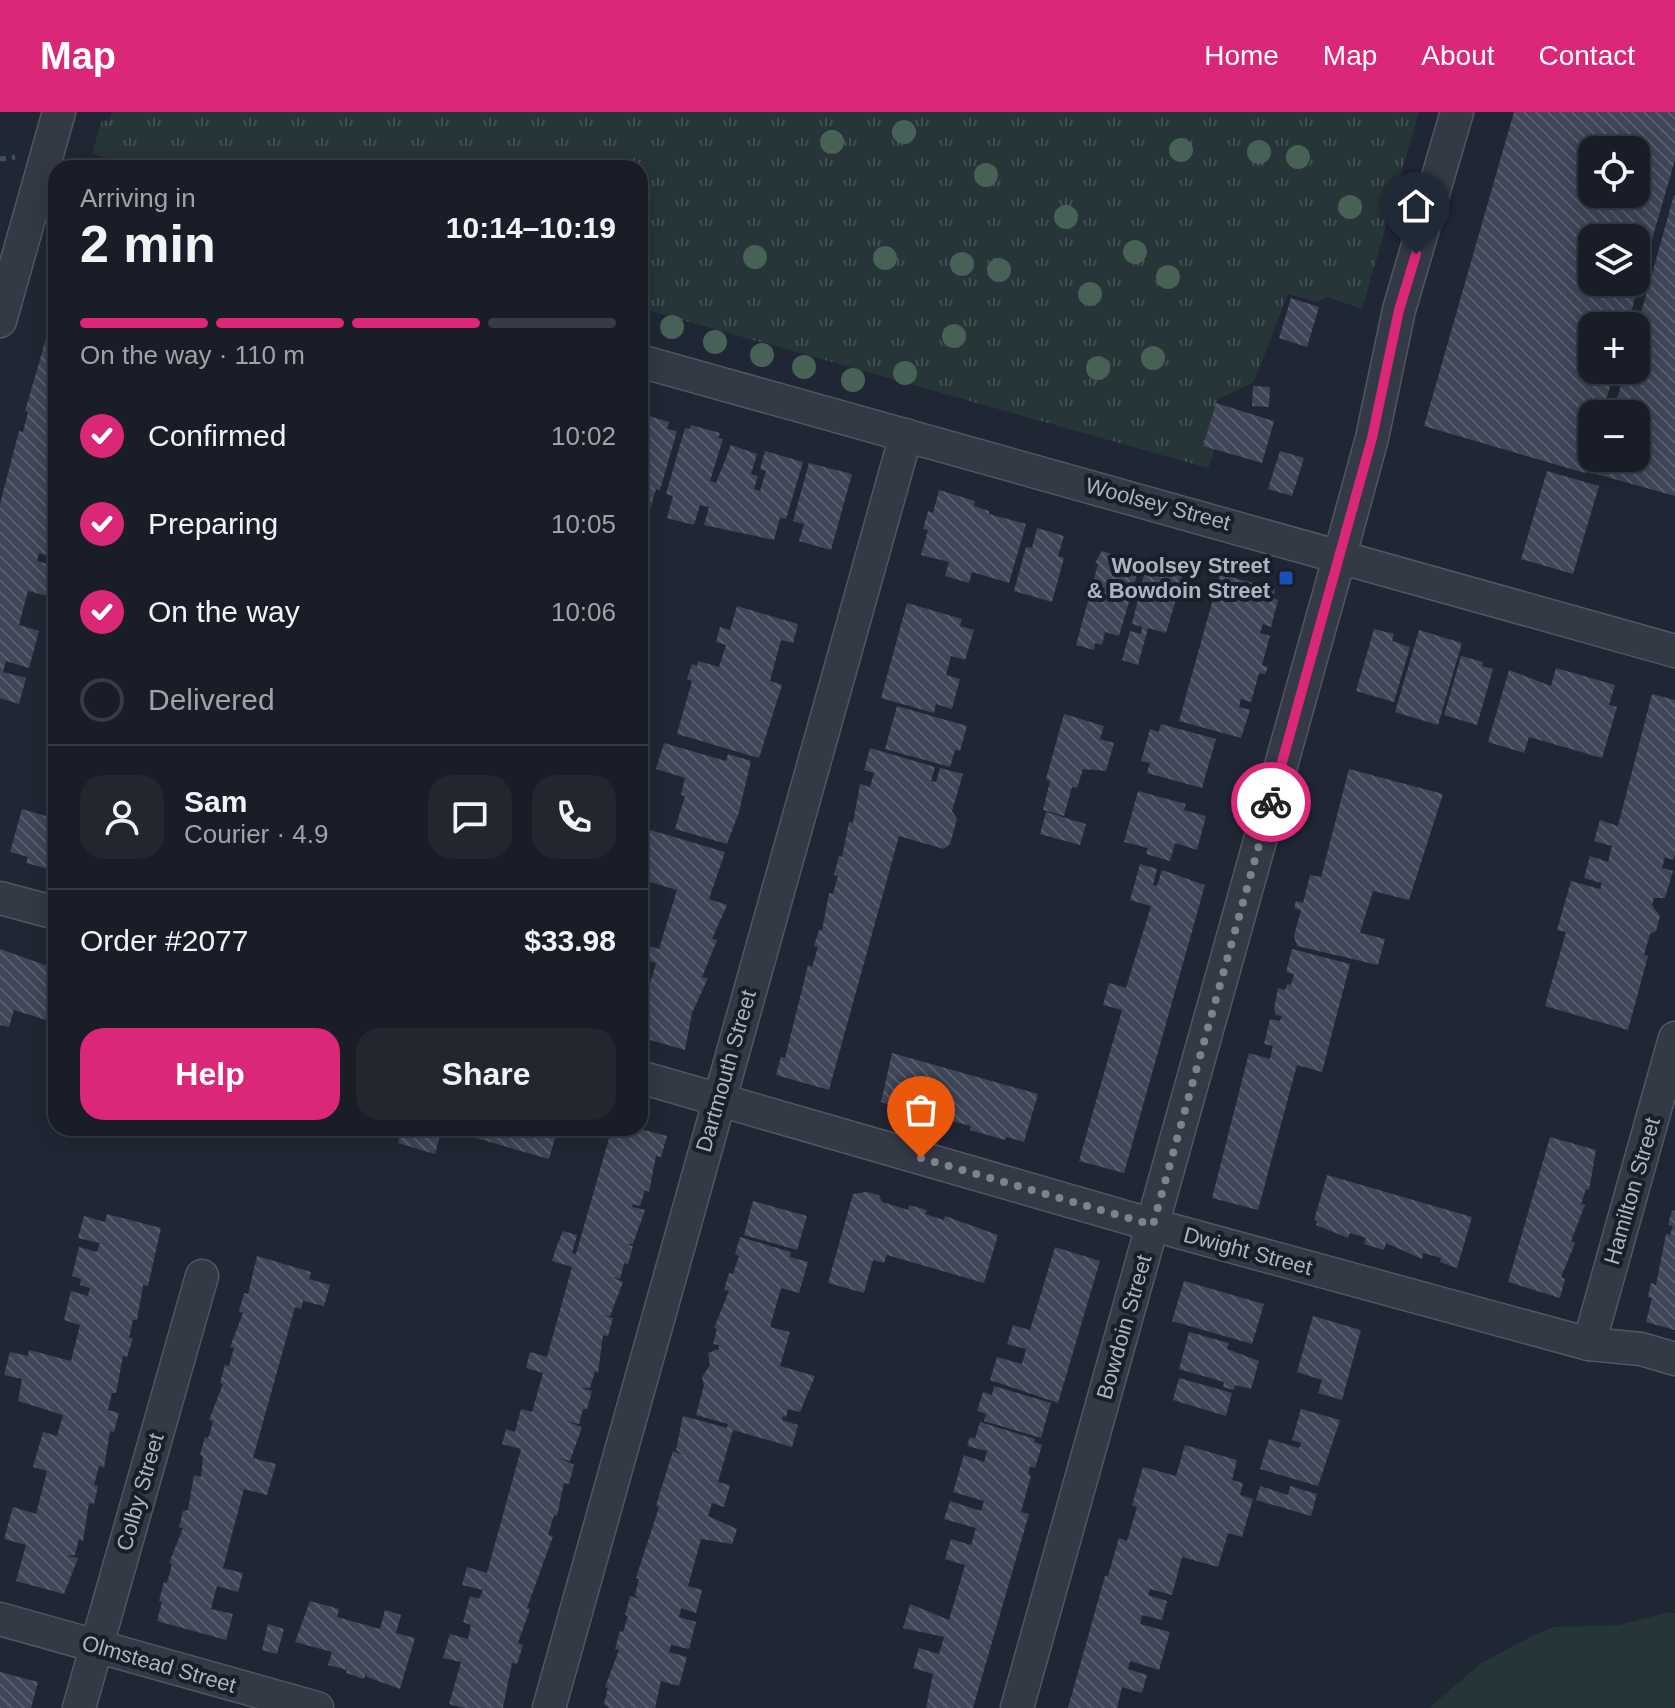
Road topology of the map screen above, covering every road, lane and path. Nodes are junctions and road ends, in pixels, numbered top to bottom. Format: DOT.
graph roads {
  1 [pos="59,112"];
  2 [pos="1457,112"];
  3 [pos="51,160"];
  4 [pos="46,193"];
  5 [pos="7,268"];
  6 [pos="0,321"];
  7 [pos="648,363"];
  8 [pos="906,435"];
  9 [pos="1340,555"];
  10 [pos="1675,651"];
  11 [pos="0,898"];
  12 [pos="48,911"];
  13 [pos="1675,1038"];
  14 [pos="648,1079"];
  15 [pos="718,1099"];
  16 [pos="1153,1225"];
  17 [pos="202,1276"];
  18 [pos="1589,1344"];
  19 [pos="1675,1359"];
  20 [pos="0,1619"];
  21 [pos="97,1646"];
  22 [pos="79,1708"];
  23 [pos="317,1708"];
  24 [pos="549,1708"];
  25 [pos="1017,1708"];
  1 -- 3 [label="street"];
  2 -- 9 [label="street, Bowdoin Street"];
  4 -- 5 [label="street"];
  5 -- 6 [label="street"];
  7 -- 8 [label="street, Woolsey Street"];
  8 -- 9 [label="street, Woolsey Street"];
  8 -- 15 [label="street, Dartmouth Street"];
  9 -- 10 [label="street, Woolsey Street"];
  9 -- 16 [label="street, Bowdoin Street"];
  11 -- 12 [label="street"];
  13 -- 18 [label="street, Hamilton Street"];
  14 -- 15 [label="street, Dwight Street"];
  15 -- 16 [label="street, Dwight Street"];
  15 -- 24 [label="street, Dartmouth Street"];
  16 -- 18 [label="street, Dwight Street"];
  16 -- 25 [label="street, Bowdoin Street"];
  17 -- 21 [label="street, Colby Street"];
  18 -- 19 [label="street, Dwight Street"];
  20 -- 21 [label="street, Olmstead Street"];
  21 -- 22 [label="street, Colby Street"];
  21 -- 23 [label="street, Olmstead Street"];
}
